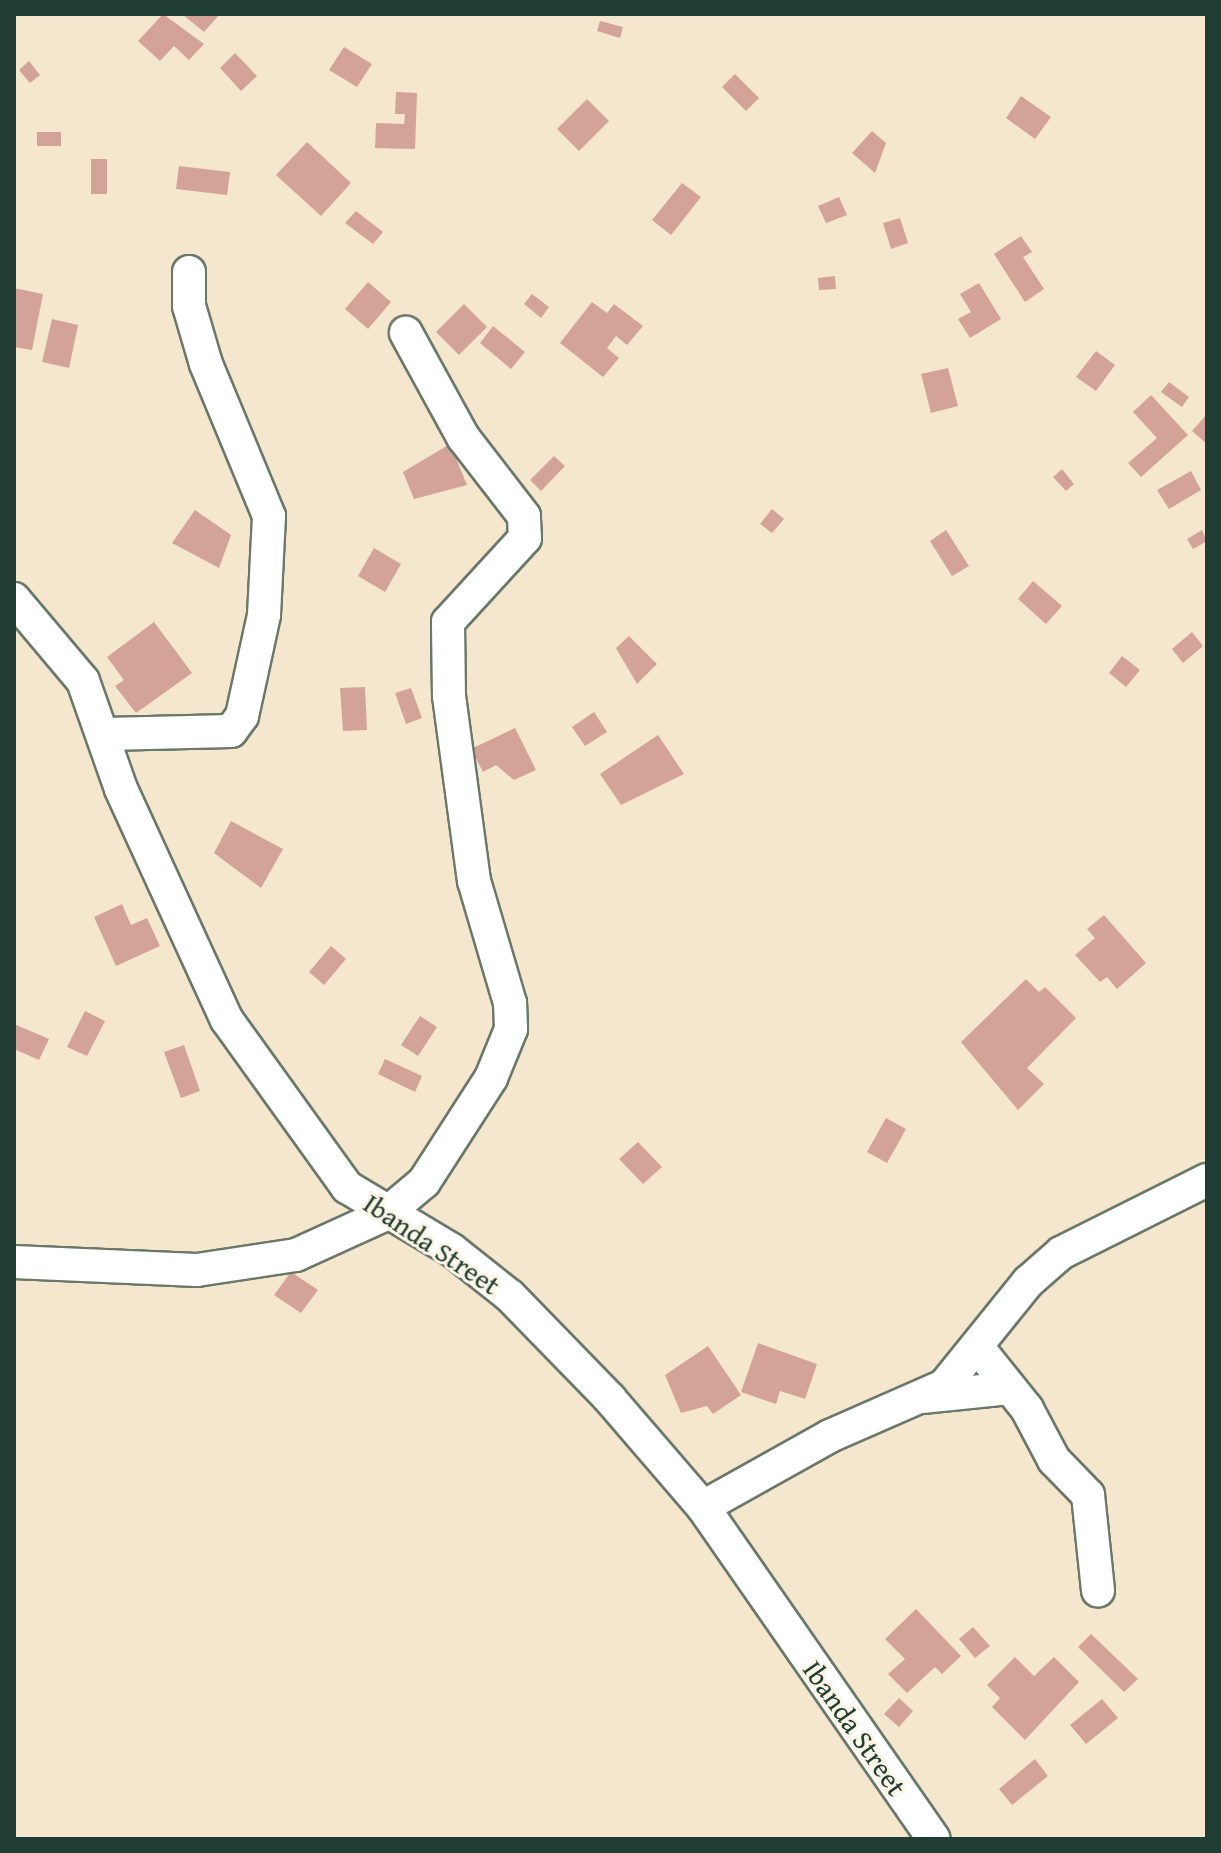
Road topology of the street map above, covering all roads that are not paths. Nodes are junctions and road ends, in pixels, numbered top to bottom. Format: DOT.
graph roads {
  1 [pos="189,272"];
  2 [pos="406,333"];
  3 [pos="14,599"];
  4 [pos="106,734"];
  5 [pos="1207,1180"];
  6 [pos="386,1214"];
  7 [pos="14,1262"];
  8 [pos="979,1349"];
  9 [pos="1010,1388"];
  10 [pos="919,1397"];
  11 [pos="703,1507"];
  12 [pos="1098,1590"];
  13 [pos="934,1839"];
  1 -- 4 [label="street"];
  2 -- 6 [label="street"];
  3 -- 4 [label="street, Ibanda Street"];
  4 -- 6 [label="street, Ibanda Street"];
  5 -- 8 [label="street"];
  6 -- 7 [label="street"];
  6 -- 11 [label="street, Ibanda Street"];
  8 -- 9 [label="street"];
  8 -- 10 [label="street"];
  9 -- 10 [label="street"];
  9 -- 12 [label="street"];
  10 -- 11 [label="street"];
  11 -- 13 [label="street, Ibanda Street"];
}
